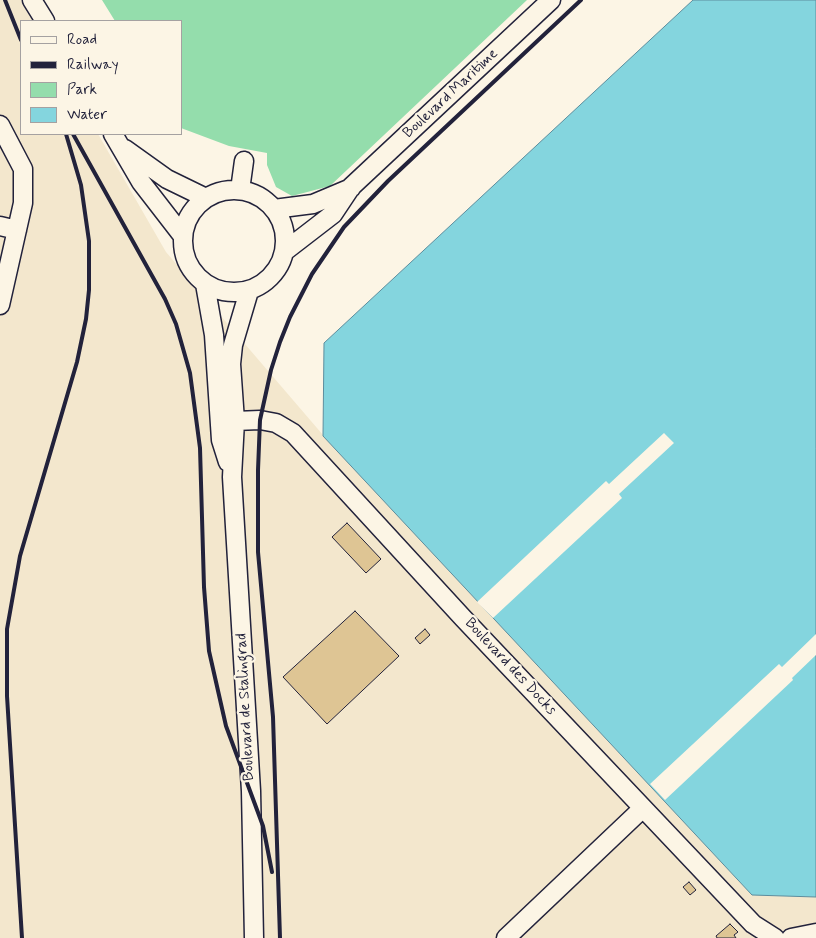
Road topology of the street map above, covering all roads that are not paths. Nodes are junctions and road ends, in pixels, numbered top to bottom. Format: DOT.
graph roads {
  1 [pos="32,0"];
  2 [pos="551,0"];
  3 [pos="44,20"];
  4 [pos="0,125"];
  5 [pos="116,139"];
  6 [pos="244,160"];
  7 [pos="352,187"];
  8 [pos="240,190"];
  9 [pos="206,198"];
  10 [pos="274,209"];
  11 [pos="9,228"];
  12 [pos="182,235"];
  13 [pos="285,251"];
  14 [pos="205,284"];
  15 [pos="249,291"];
  16 [pos="0,305"];
  17 [pos="235,421"];
  18 [pos="232,477"];
  19 [pos="643,808"];
  20 [pos="816,933"];
  21 [pos="767,936"];
  22 [pos="254,938"];
  23 [pos="506,938"];
  24 [pos="791,938"];
  1 -- 3 [label="street"];
  2 -- 7 [label="street, Boulevard Maritime"];
  4 -- 11 [label="street"];
  5 -- 9 [label="street"];
  5 -- 12 [label="street"];
  6 -- 8 [label="street"];
  7 -- 10 [label="street, Boulevard Maritime"];
  7 -- 13 [label="street, Boulevard Maritime"];
  8 -- 9 [label="street"];
  8 -- 10 [label="street"];
  9 -- 12 [label="street"];
  10 -- 13 [label="street"];
  11 -- 16 [label="street"];
  12 -- 14 [label="street"];
  13 -- 15 [label="street"];
  14 -- 15 [label="street"];
  14 -- 18 [label="street, Boulevard de Stalingrad"];
  15 -- 17 [label="street, Boulevard de Stalingrad"];
  17 -- 18 [label="street, Boulevard de Stalingrad"];
  17 -- 19 [label="street, Boulevard des Docks"];
  18 -- 22 [label="street, Boulevard de Stalingrad"];
  19 -- 21 [label="street, Boulevard des Docks"];
  19 -- 23 [label="street"];
  20 -- 24 [label="street"];
}
